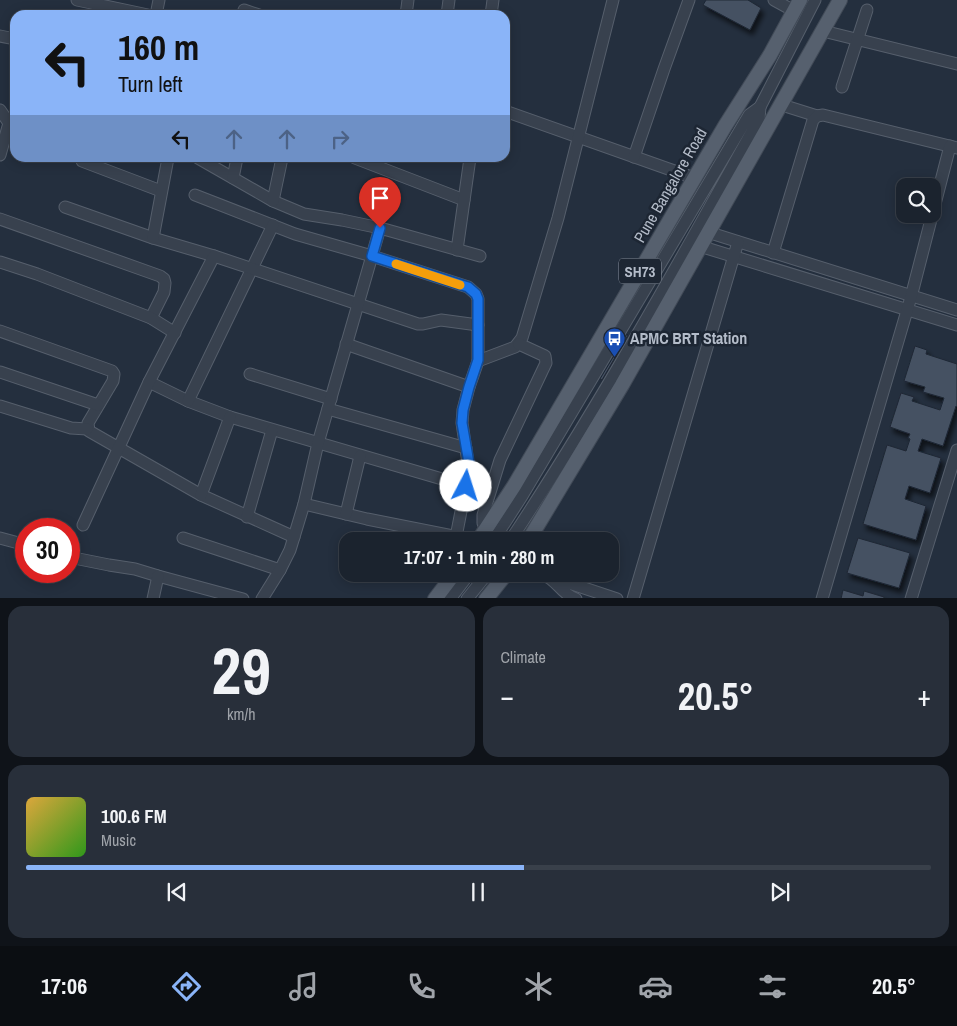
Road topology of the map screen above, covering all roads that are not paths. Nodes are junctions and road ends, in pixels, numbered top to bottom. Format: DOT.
graph roads {
  1 [pos="77,0"];
  2 [pos="613,0"];
  3 [pos="689,0"];
  4 [pos="774,0"];
  5 [pos="815,0"];
  6 [pos="840,0"];
  7 [pos="797,6"];
  8 [pos="124,10"];
  9 [pos="867,10"];
  10 [pos="823,31"];
  11 [pos="858,40"];
  12 [pos="957,64"];
  13 [pos="842,87"];
  14 [pos="763,102"];
  15 [pos="782,105"];
  16 [pos="0,110"];
  17 [pos="510,113"];
  18 [pos="817,116"];
  19 [pos="578,138"];
  20 [pos="2,143"];
  21 [pos="954,147"];
  22 [pos="0,155"];
  23 [pos="634,157"];
  24 [pos="85,162"];
  25 [pos="167,162"];
  26 [pos="205,162"];
  27 [pos="236,162"];
  28 [pos="281,162"];
  29 [pos="365,162"];
  30 [pos="469,162"];
  31 [pos="232,178"];
  32 [pos="694,178"];
  33 [pos="161,191"];
  34 [pos="195,195"];
  35 [pos="464,200"];
  36 [pos="273,201"];
  37 [pos="65,207"];
  38 [pos="0,218"];
  39 [pos="273,225"];
  40 [pos="380,228"];
  41 [pos="703,231"];
  42 [pos="153,238"];
  43 [pos="738,242"];
  44 [pos="695,245"];
  45 [pos="457,250"];
  46 [pos="773,253"];
  47 [pos="214,256"];
  48 [pos="372,256"];
  49 [pos="480,256"];
  50 [pos="734,257"];
  51 [pos="0,262"];
  52 [pos="252,268"];
  53 [pos="911,297"];
  54 [pos="358,303"];
  55 [pos="907,310"];
  56 [pos="957,310"];
  57 [pos="151,318"];
  58 [pos="478,325"];
  59 [pos="957,325"];
  60 [pos="0,331"];
  61 [pos="175,333"];
  62 [pos="346,344"];
  63 [pos="519,344"];
  64 [pos="478,360"];
  65 [pos="0,372"];
  66 [pos="250,374"];
  67 [pos="149,382"];
  68 [pos="469,387"];
  69 [pos="188,401"];
  70 [pos="330,404"];
  71 [pos="98,405"];
  72 [pos="0,406"];
  73 [pos="230,417"];
  74 [pos="87,429"];
  75 [pos="272,430"];
  76 [pos="318,443"];
  77 [pos="118,448"];
  78 [pos="466,448"];
  79 [pos="957,450"];
  80 [pos="360,456"];
  81 [pos="466,486"];
  82 [pos="201,496"];
  83 [pos="304,504"];
  84 [pos="346,514"];
  85 [pos="247,517"];
  86 [pos="83,524"];
  87 [pos="436,532"];
  88 [pos="457,532"];
  89 [pos="484,532"];
  90 [pos="487,532"];
  91 [pos="489,532"];
  92 [pos="516,532"];
  93 [pos="533,532"];
  94 [pos="294,537"];
  95 [pos="0,538"];
  96 [pos="183,538"];
  97 [pos="15,542"];
  98 [pos="80,560"];
  99 [pos="280,570"];
  100 [pos="158,576"];
  101 [pos="448,582"];
  102 [pos="463,582"];
  103 [pos="480,582"];
  104 [pos="499,582"];
  105 [pos="556,582"];
  106 [pos="153,598"];
  107 [pos="243,598"];
  108 [pos="262,598"];
  109 [pos="435,598"];
  110 [pos="450,598"];
  111 [pos="467,598"];
  112 [pos="486,598"];
  113 [pos="576,598"];
  114 [pos="617,598"];
  115 [pos="634,598"];
  116 [pos="822,598"];
  117 [pos="911,598"];
  1 -- 8 [label="street"];
  2 -- 19 [label="street"];
  3 -- 23 [label="street"];
  4 -- 7 [label="street"];
  5 -- 14 [label="street"];
  6 -- 10 [label="main road, SH73"];
  7 -- 32 [label="main road, Pune Bangalore Road / SH73"];
  9 -- 11 [label="street"];
  10 -- 11 [label="street"];
  10 -- 15 [label="main road, SH73"];
  11 -- 12 [label="street"];
  11 -- 13 [label="street"];
  14 -- 41 [label="street"];
  14 -- 91 [label="street"];
  15 -- 18 [label="street"];
  15 -- 41 [label="main road, SH73"];
  16 -- 20 [label="street"];
  17 -- 19 [label="street"];
  18 -- 21 [label="street"];
  18 -- 46 [label="street"];
  19 -- 23 [label="street"];
  19 -- 63 [label="street"];
  20 -- 22 [label="street"];
  21 -- 53 [label="street"];
  23 -- 32 [label="street"];
  24 -- 33 [label="street"];
  25 -- 33 [label="street"];
  26 -- 31 [label="street"];
  27 -- 31 [label="street"];
  28 -- 36 [label="street"];
  29 -- 35 [label="street"];
  30 -- 35 [label="street"];
  31 -- 36 [label="street"];
  32 -- 90 [label="main road, Pune Bangalore Road / SH73"];
  33 -- 42 [label="street"];
  34 -- 39 [label="street"];
  35 -- 45 [label="street"];
  36 -- 40 [label="street"];
  37 -- 42 [label="street"];
  38 -- 57 [label="street"];
  39 -- 48 [label="street"];
  39 -- 52 [label="street"];
  40 -- 45 [label="street"];
  40 -- 48 [label="street"];
  41 -- 43 [label="street"];
  41 -- 44 [label="main road, SH73"];
  42 -- 47 [label="street"];
  43 -- 46 [label="street"];
  43 -- 50 [label="street"];
  44 -- 50 [label="street"];
  44 -- 92 [label="street"];
  44 -- 93 [label="main road, SH73"];
  45 -- 49 [label="street"];
  46 -- 53 [label="street"];
  47 -- 52 [label="street"];
  47 -- 61 [label="street"];
  48 -- 54 [label="street"];
  48 -- 58 [label="street"];
  50 -- 55 [label="street"];
  50 -- 115 [label="street"];
  51 -- 57 [label="street"];
  52 -- 54 [label="street"];
  52 -- 69 [label="street"];
  53 -- 55 [label="street"];
  53 -- 56 [label="street"];
  54 -- 58 [label="street"];
  54 -- 62 [label="street"];
  55 -- 59 [label="street"];
  55 -- 116 [label="street"];
  57 -- 61 [label="street"];
  58 -- 64 [label="street"];
  60 -- 71 [label="street"];
  61 -- 67 [label="street"];
  62 -- 68 [label="street"];
  62 -- 70 [label="street"];
  63 -- 64 [label="street"];
  63 -- 89 [label="street"];
  64 -- 68 [label="street"];
  65 -- 71 [label="street"];
  66 -- 70 [label="street"];
  67 -- 69 [label="street"];
  67 -- 77 [label="street"];
  68 -- 78 [label="street"];
  69 -- 73 [label="street"];
  70 -- 76 [label="street"];
  70 -- 78 [label="street"];
  71 -- 74 [label="street"];
  72 -- 74 [label="street"];
  73 -- 75 [label="street"];
  73 -- 82 [label="street"];
  74 -- 77 [label="street"];
  75 -- 76 [label="street"];
  75 -- 85 [label="street"];
  76 -- 80 [label="street"];
  76 -- 83 [label="street"];
  77 -- 82 [label="street"];
  77 -- 86 [label="street"];
  78 -- 81 [label="street"];
  79 -- 117 [label="street"];
  80 -- 81 [label="street"];
  80 -- 84 [label="street"];
  81 -- 88 [label="street"];
  82 -- 85 [label="street"];
  83 -- 84 [label="street"];
  83 -- 94 [label="street"];
  84 -- 87 [label="street"];
  85 -- 94 [label="street"];
  94 -- 99 [label="street"];
  95 -- 97 [label="street"];
  96 -- 99 [label="street"];
  98 -- 100 [label="street"];
  99 -- 108 [label="street"];
  100 -- 106 [label="street"];
  100 -- 107 [label="street"];
  101 -- 109 [label="main road"];
  102 -- 110 [label="street"];
  103 -- 111 [label="street"];
  104 -- 112 [label="main road"];
  105 -- 113 [label="street"];
  105 -- 114 [label="street"];
}
